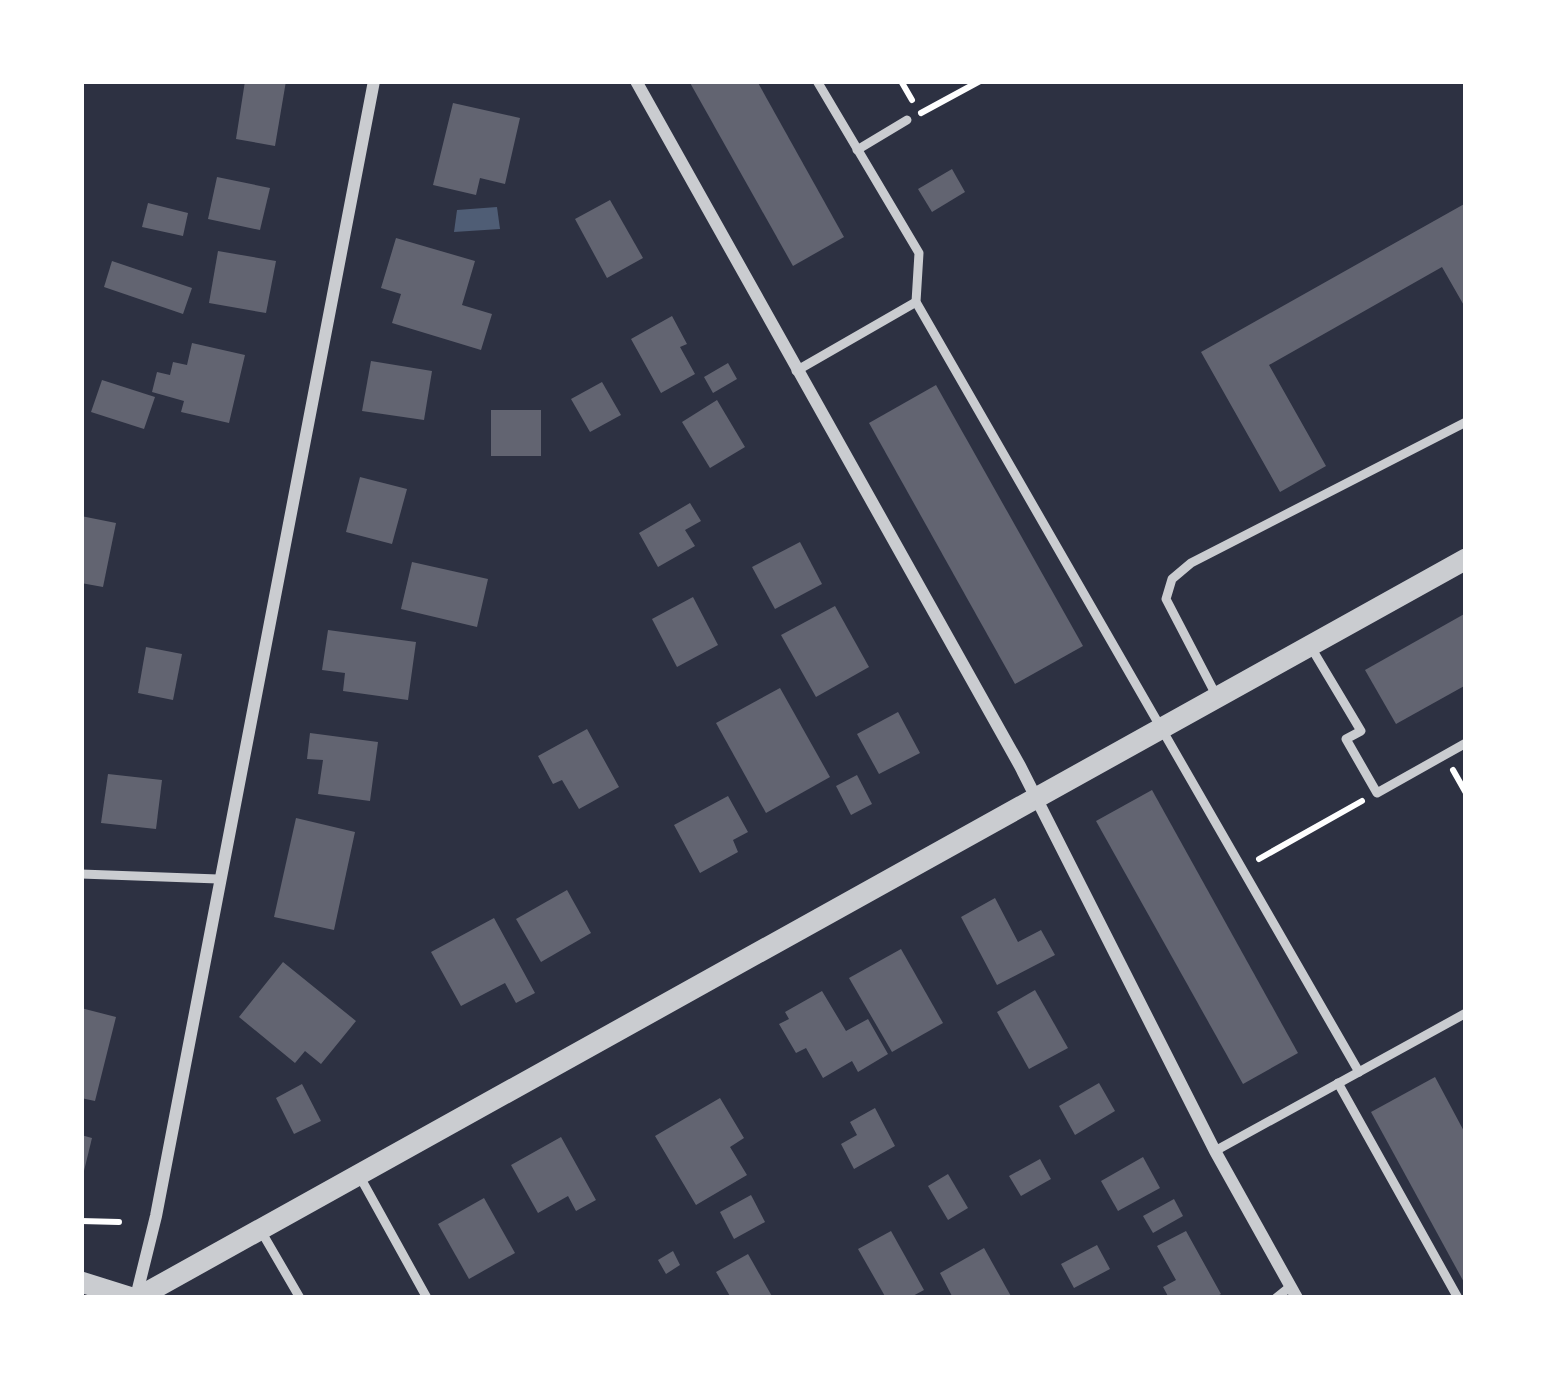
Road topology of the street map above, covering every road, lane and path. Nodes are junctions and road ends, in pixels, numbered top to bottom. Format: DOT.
graph roads {
  1 [pos="374,81"];
  2 [pos="636,81"];
  3 [pos="818,81"];
  4 [pos="980,81"];
  5 [pos="907,120"];
  6 [pos="857,150"];
  7 [pos="916,302"];
  8 [pos="796,371"];
  9 [pos="1466,422"];
  10 [pos="1466,559"];
  11 [pos="1310,646"];
  12 [pos="1218,698"];
  13 [pos="1162,729"];
  14 [pos="1466,743"];
  15 [pos="1377,793"];
  16 [pos="1036,799"];
  17 [pos="1240,870"];
  18 [pos="81,874"];
  19 [pos="218,879"];
  20 [pos="1466,1012"];
  21 [pos="1359,1072"];
  22 [pos="1338,1083"];
  23 [pos="1216,1151"];
  24 [pos="360,1176"];
  25 [pos="81,1222"];
  26 [pos="119,1222"];
  27 [pos="261,1231"];
  28 [pos="81,1282"];
  29 [pos="1294,1292"];
  30 [pos="135,1298"];
  31 [pos="300,1298"];
  32 [pos="427,1298"];
  33 [pos="1276,1298"];
  34 [pos="1458,1298"];
  1 -- 19 [label="street"];
  2 -- 8 [label="street"];
  3 -- 6 [label="lane"];
  4 -- 5 [label="path"];
  5 -- 6 [label="lane"];
  6 -- 7 [label="lane"];
  7 -- 8 [label="lane"];
  7 -- 13 [label="lane"];
  8 -- 16 [label="street"];
  9 -- 12 [label="lane"];
  10 -- 11 [label="street"];
  11 -- 12 [label="street"];
  11 -- 15 [label="lane"];
  12 -- 13 [label="street"];
  13 -- 16 [label="street"];
  13 -- 17 [label="lane"];
  14 -- 15 [label="lane"];
  15 -- 17 [label="path"];
  16 -- 23 [label="street"];
  16 -- 24 [label="street"];
  17 -- 21 [label="lane"];
  18 -- 19 [label="lane"];
  19 -- 30 [label="street"];
  20 -- 21 [label="lane"];
  21 -- 22 [label="lane"];
  22 -- 23 [label="lane"];
  22 -- 34 [label="lane"];
  23 -- 29 [label="street"];
  24 -- 27 [label="street"];
  24 -- 32 [label="lane"];
  25 -- 26 [label="path"];
  27 -- 30 [label="street"];
  27 -- 31 [label="lane"];
  28 -- 30 [label="street"];
  29 -- 33 [label="lane"];
}
